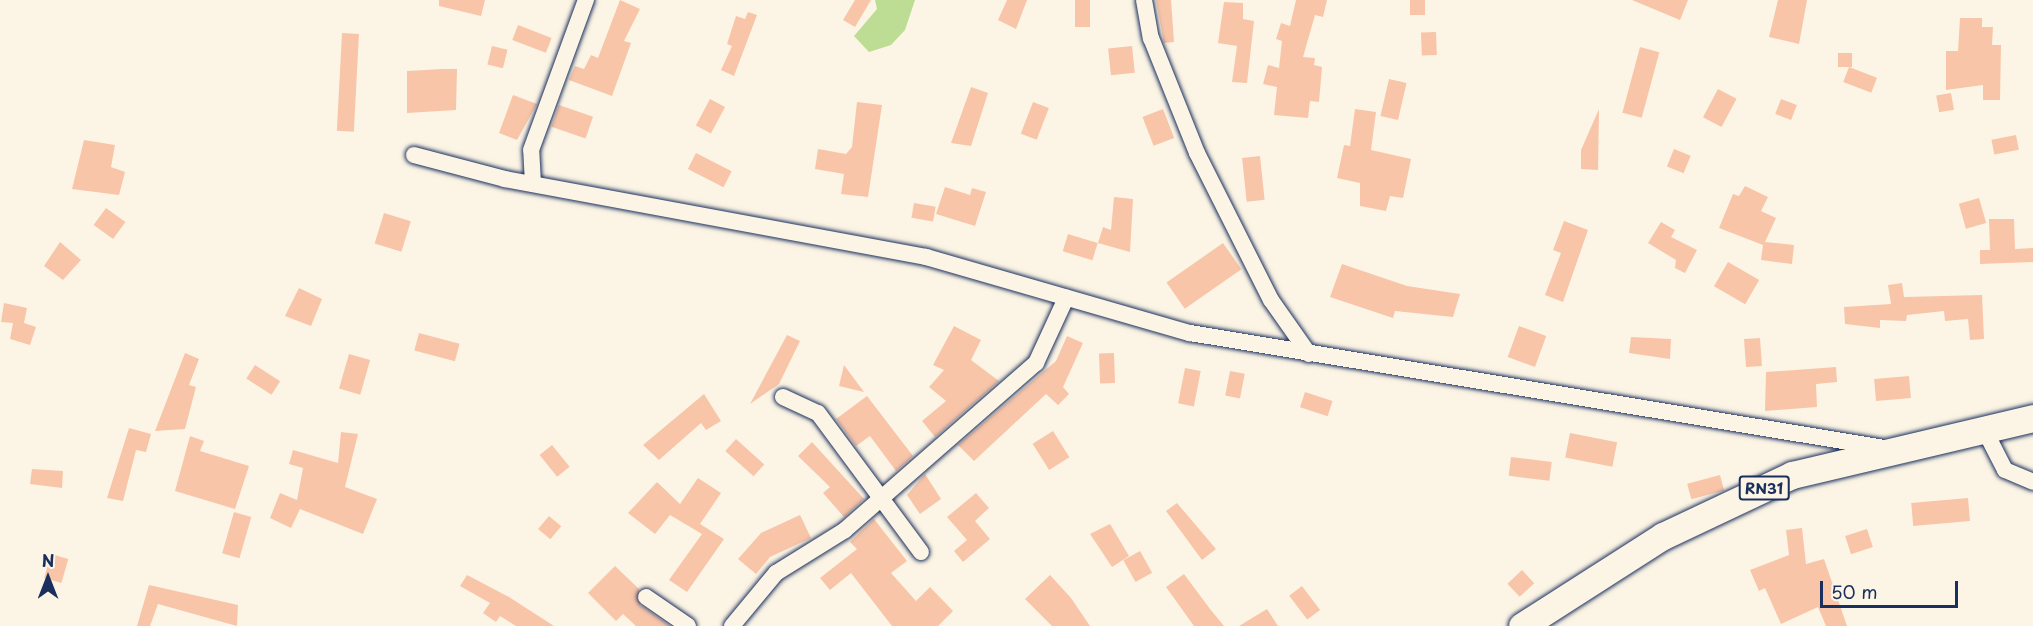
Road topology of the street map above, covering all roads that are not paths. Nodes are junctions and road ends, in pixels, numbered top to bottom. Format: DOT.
graph roads {
  1 [pos="586,0"];
  2 [pos="1144,0"];
  3 [pos="414,155"];
  4 [pos="532,184"];
  5 [pos="1066,298"];
  6 [pos="1309,354"];
  7 [pos="783,397"];
  8 [pos="2033,418"];
  9 [pos="1984,429"];
  10 [pos="1892,449"];
  11 [pos="2033,482"];
  12 [pos="880,499"];
  13 [pos="921,552"];
  14 [pos="646,597"];
  15 [pos="688,626"];
  16 [pos="732,626"];
  17 [pos="1522,626"];
  1 -- 4 [label="street"];
  2 -- 6 [label="street"];
  3 -- 4 [label="street"];
  4 -- 5 [label="street"];
  5 -- 6 [label="street"];
  5 -- 12 [label="street"];
  6 -- 10 [label="street"];
  7 -- 12 [label="street"];
  8 -- 9 [label="main road, RN31"];
  9 -- 10 [label="main road, RN31"];
  9 -- 11 [label="street"];
  10 -- 17 [label="main road, RN31"];
  12 -- 13 [label="street"];
  12 -- 16 [label="street"];
  14 -- 15 [label="street"];
}
